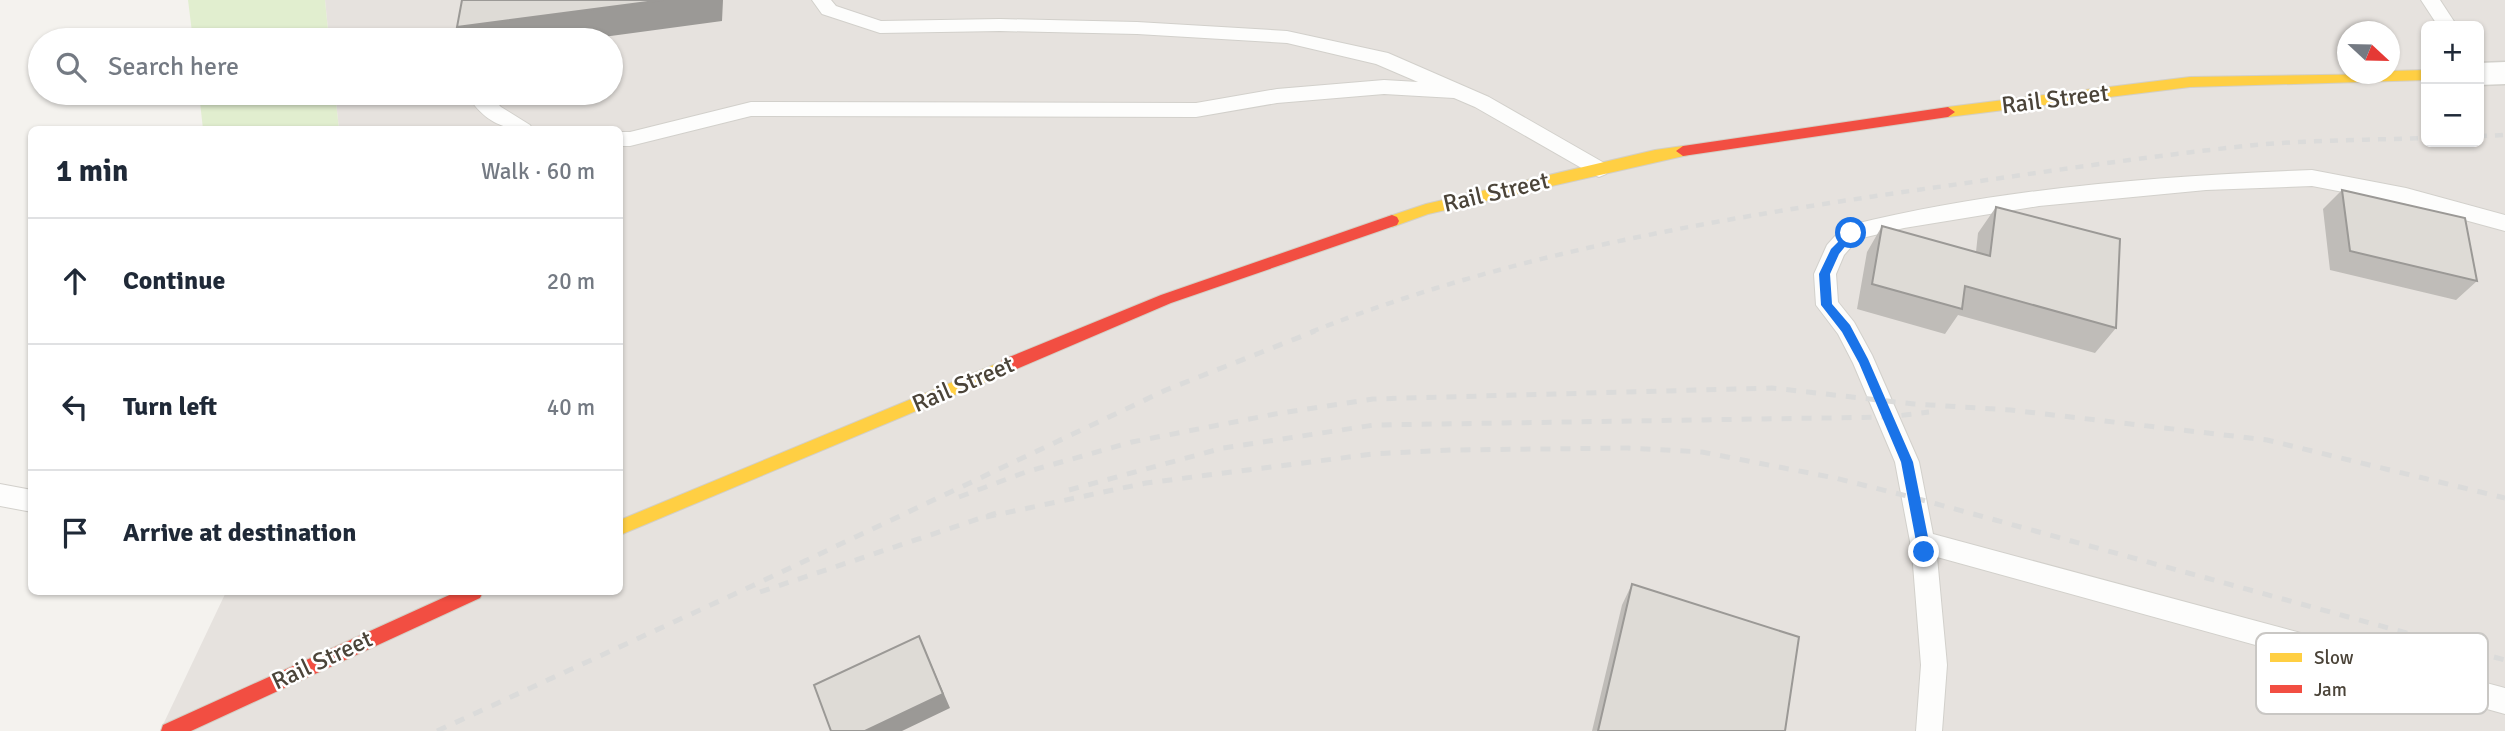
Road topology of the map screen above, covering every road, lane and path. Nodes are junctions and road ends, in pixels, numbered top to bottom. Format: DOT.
graph roads {
  1 [pos="821,0"];
  2 [pos="2430,0"];
  3 [pos="2445,21"];
  4 [pos="2421,75"];
  5 [pos="1456,91"];
  6 [pos="487,105"];
  7 [pos="517,126"];
  8 [pos="623,138"];
  9 [pos="1599,169"];
  10 [pos="2505,223"];
  11 [pos="0,495"];
  12 [pos="28,500"];
  13 [pos="623,527"];
  14 [pos="1922,542"];
  15 [pos="467,595"];
  16 [pos="2256,633"];
  17 [pos="2488,696"];
  18 [pos="2505,701"];
  19 [pos="170,731"];
  20 [pos="1929,731"];
  1 -- 5 [label="lane"];
  2 -- 3 [label="lane"];
  4 -- 9 [label="street, Rail Street"];
  5 -- 8 [label="lane"];
  5 -- 9 [label="lane"];
  6 -- 7 [label="lane"];
  9 -- 13 [label="street, Rail Street"];
  10 -- 14 [label="lane"];
  11 -- 12 [label="lane"];
  14 -- 16 [label="lane"];
  14 -- 20 [label="lane"];
  15 -- 19 [label="street, Rail Street"];
  17 -- 18 [label="lane"];
}
